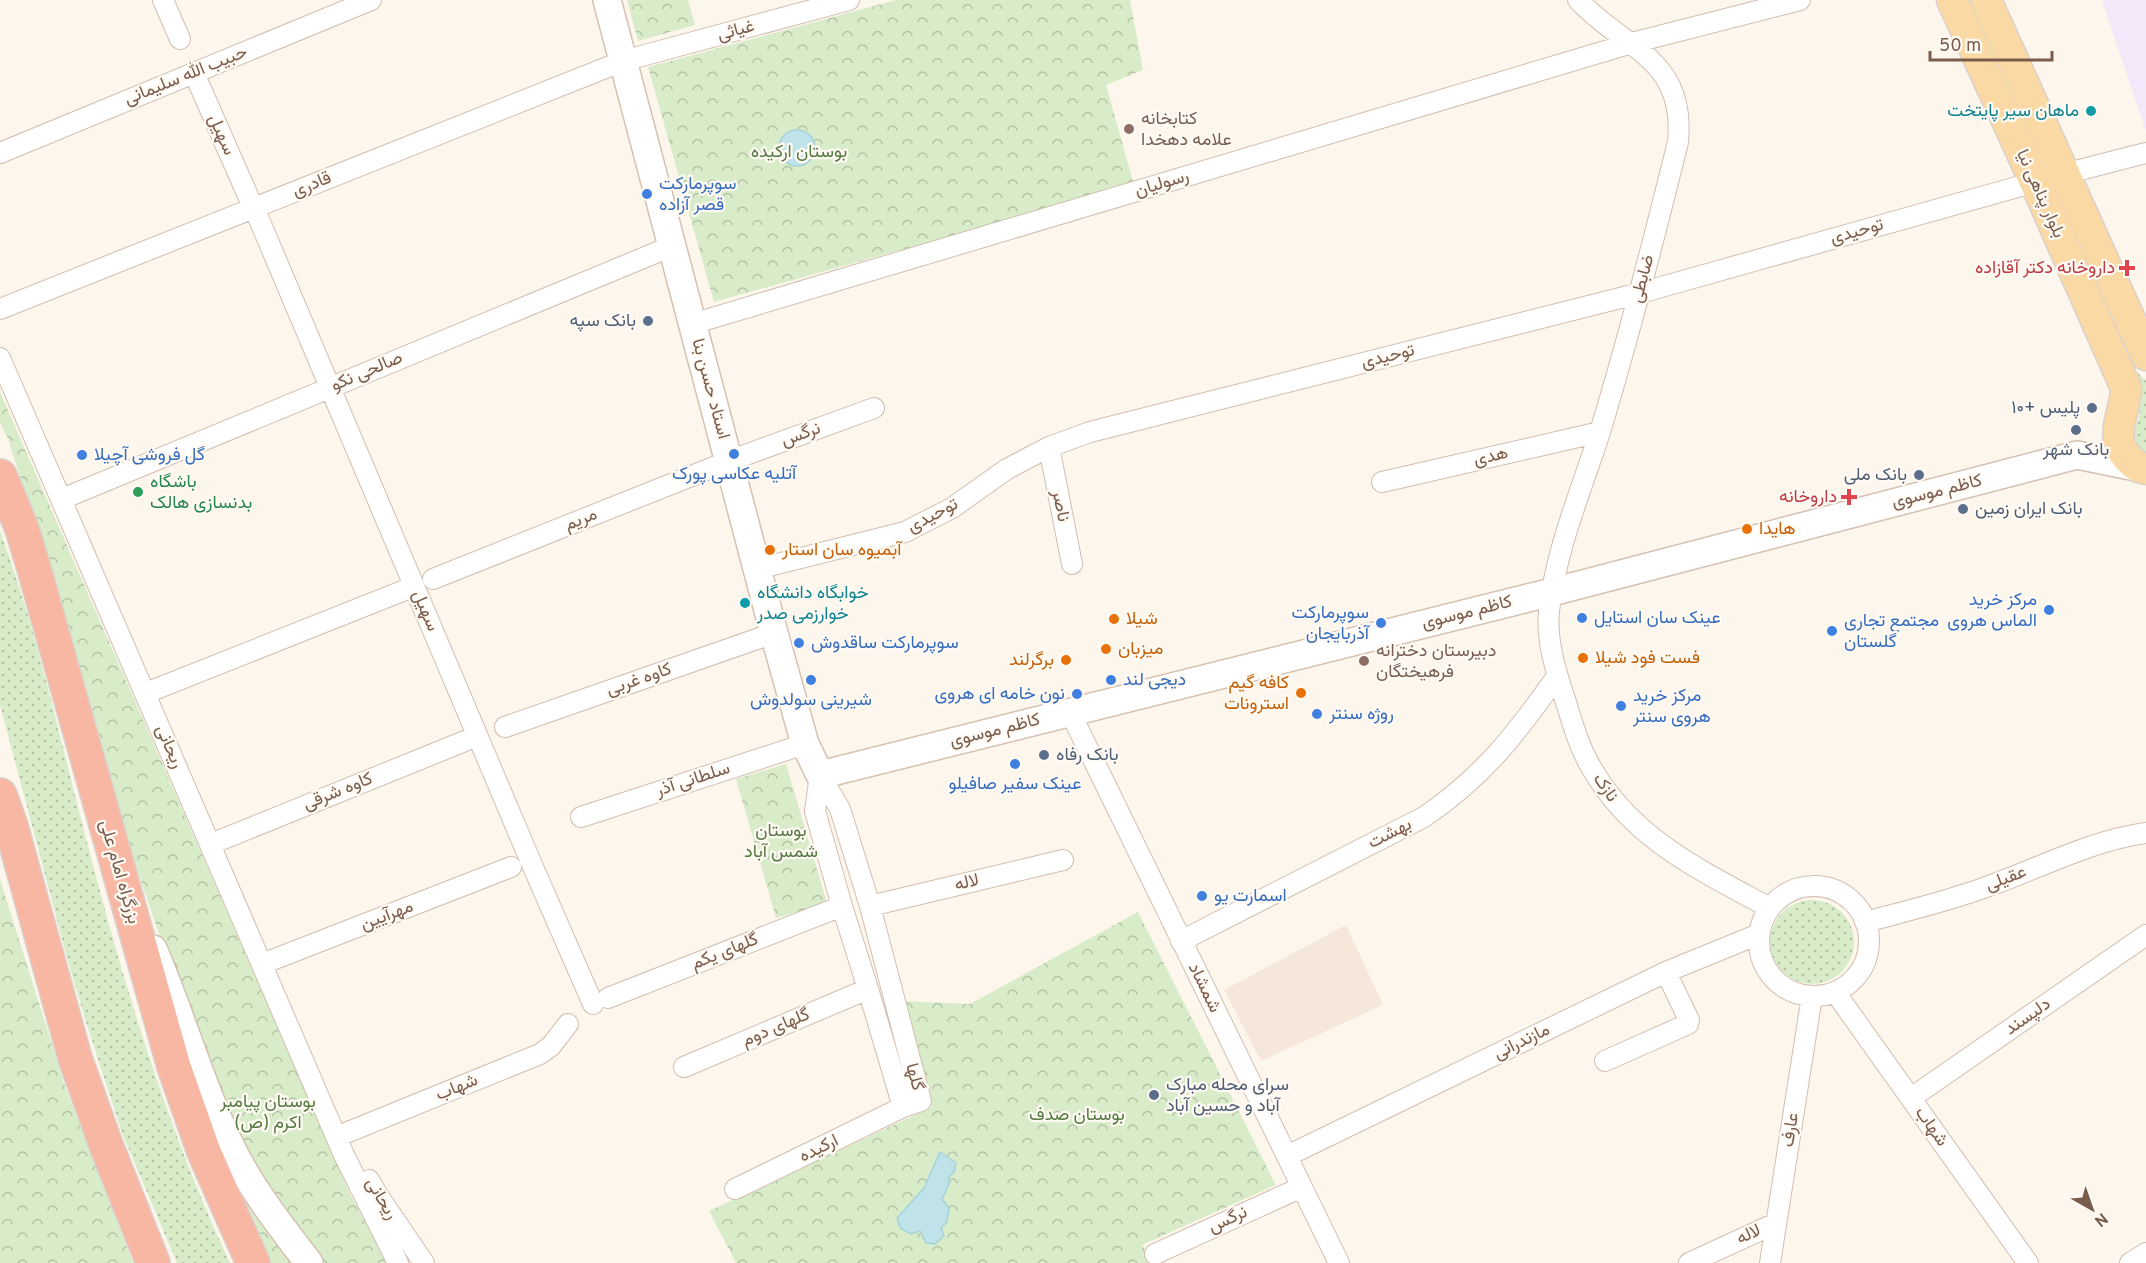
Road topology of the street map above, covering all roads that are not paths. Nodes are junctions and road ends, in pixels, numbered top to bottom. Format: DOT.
graph roads {
  1 [pos="163,0"];
  2 [pos="371,0"];
  3 [pos="607,0"];
  4 [pos="849,0"];
  5 [pos="1578,0"];
  6 [pos="1800,0"];
  7 [pos="1952,0"];
  8 [pos="1986,0"];
  9 [pos="180,39"];
  10 [pos="1632,42"];
  11 [pos="623,61"];
  12 [pos="194,73"];
  13 [pos="0,153"];
  14 [pos="2146,153"];
  15 [pos="2064,174"];
  16 [pos="2035,182"];
  17 [pos="249,198"];
  18 [pos="258,217"];
  19 [pos="672,246"];
  20 [pos="1640,293"];
  21 [pos="0,309"];
  22 [pos="692,324"];
  23 [pos="2146,355"];
  24 [pos="0,358"];
  25 [pos="330,387"];
  26 [pos="874,408"];
  27 [pos="1600,432"];
  28 [pos="1049,447"];
  29 [pos="729,461"];
  30 [pos="2141,468"];
  31 [pos="0,476"];
  32 [pos="1382,482"];
  33 [pos="62,499"];
  34 [pos="1072,564"];
  35 [pos="757,569"];
  36 [pos="433,579"];
  37 [pos="405,590"];
  38 [pos="1552,592"];
  39 [pos="774,633"];
  40 [pos="1557,676"];
  41 [pos="146,693"];
  42 [pos="1070,712"];
  43 [pos="505,727"];
  44 [pos="465,741"];
  45 [pos="805,744"];
  46 [pos="820,775"];
  47 [pos="0,795"];
  48 [pos="581,817"];
  49 [pos="2146,833"];
  50 [pos="211,844"];
  51 [pos="113,852"];
  52 [pos="1064,860"];
  53 [pos="512,867"];
  54 [pos="842,906"];
  55 [pos="870,906"];
  56 [pos="1770,908"];
  57 [pos="1865,922"];
  58 [pos="1759,934"];
  59 [pos="2146,935"];
  60 [pos="1181,941"];
  61 [pos="262,964"];
  62 [pos="1666,972"];
  63 [pos="868,989"];
  64 [pos="1835,992"];
  65 [pos="1812,996"];
  66 [pos="600,1001"];
  67 [pos="568,1024"];
  68 [pos="1605,1061"];
  69 [pos="684,1067"];
  70 [pos="1911,1098"];
  71 [pos="903,1107"];
  72 [pos="336,1137"];
  73 [pos="1287,1156"];
  74 [pos="1302,1186"];
  75 [pos="735,1189"];
  76 [pos="1776,1222"];
  77 [pos="2146,1252"];
  78 [pos="1155,1254"];
  79 [pos="153,1263"];
  80 [pos="253,1263"];
  81 [pos="309,1263"];
  82 [pos="398,1263"];
  83 [pos="424,1263"];
  84 [pos="1339,1263"];
  85 [pos="1689,1263"];
  86 [pos="1770,1263"];
  87 [pos="2028,1263"];
  88 [pos="2130,1263"];
  1 -- 9 [label="street"];
  2 -- 12 [label="street, حبیب الله سلیمانی"];
  3 -- 11 [label="main road, استاد حسن بنا"];
  4 -- 11 [label="street, غیاثی"];
  5 -- 10 [label="street, ضابطی"];
  6 -- 10 [label="street, رسولیان"];
  7 -- 16 [label="main road, بلوار پناهی نیا"];
  8 -- 15 [label="main road, بلوار پناهی نیا"];
  10 -- 20 [label="street, ضابطی"];
  10 -- 22 [label="street, رسولیان"];
  11 -- 19 [label="main road, استاد حسن بنا"];
  11 -- 21 [label="street, قادری"];
  12 -- 13 [label="street, حبیب الله سلیمانی"];
  12 -- 17 [label="street, سهیل"];
  14 -- 15 [label="street"];
  15 -- 23 [label="main road, بلوار پناهی نیا"];
  16 -- 20 [label="street, توحیدی"];
  16 -- 30 [label="main road, بلوار پناهی نیا"];
  18 -- 25 [label="street, سهیل"];
  19 -- 22 [label="main road, استاد حسن بنا"];
  19 -- 25 [label="street, صالحی نکو"];
  20 -- 27 [label="street, ضابطی"];
  20 -- 28 [label="street, توحیدی"];
  22 -- 29 [label="main road, استاد حسن بنا"];
  24 -- 33 [label="street, ریحانی"];
  25 -- 33 [label="street, صالحی نکو"];
  25 -- 66 [label="street, سهیل"];
  26 -- 29 [label="street, نرگس"];
  27 -- 32 [label="street, هدی"];
  27 -- 38 [label="street, ضابطی"];
  28 -- 34 [label="street, ناصر"];
  28 -- 35 [label="street, توحیدی"];
  29 -- 35 [label="main road, استاد حسن بنا"];
  29 -- 36 [label="street, مریم"];
  30 -- 38 [label="main road, کاظم موسوی"];
  31 -- 51 [label="highway, بزرگراه امام علی"];
  33 -- 41 [label="street, ریحانی"];
  35 -- 39 [label="main road, استاد حسن بنا"];
  37 -- 41 [label="street"];
  38 -- 40 [label="street, نازک"];
  38 -- 42 [label="main road, کاظم موسوی"];
  39 -- 43 [label="street, کاوه غربی"];
  39 -- 45 [label="main road, استاد حسن بنا"];
  40 -- 56 [label="street, نازک"];
  40 -- 60 [label="street, بهشت"];
  41 -- 50 [label="street, ریحانی"];
  42 -- 46 [label="main road, کاظم موسوی"];
  42 -- 60 [label="street, شمشاد"];
  44 -- 50 [label="street, کاوه شرقی"];
  45 -- 46 [label="main road, استاد حسن بنا"];
  45 -- 48 [label="street, سلطانی آذر"];
  46 -- 54 [label="street, گلها"];
  46 -- 55 [label="street, گلها"];
  47 -- 79 [label="highway"];
  49 -- 57 [label="street, عقیلی"];
  50 -- 61 [label="street, ریحانی"];
  51 -- 80 [label="highway, بزرگراه امام علی"];
  51 -- 81 [label="main road"];
  52 -- 55 [label="street, لاله"];
  53 -- 61 [label="street, مهرآیین"];
  54 -- 63 [label="street, گلها"];
  54 -- 66 [label="street, گلهای یکم"];
  55 -- 71 [label="street, گلها"];
  56 -- 57 [label="street"];
  56 -- 58 [label="street"];
  57 -- 64 [label="street"];
  58 -- 62 [label="street, مازندرانی"];
  58 -- 65 [label="street"];
  59 -- 70 [label="street, دلپسند"];
  60 -- 73 [label="street, شمشاد"];
  61 -- 72 [label="street, ریحانی"];
  62 -- 68 [label="street"];
  62 -- 73 [label="street, مازندرانی"];
  63 -- 69 [label="street, گلهای دوم"];
  63 -- 71 [label="street, گلها"];
  64 -- 65 [label="street"];
  64 -- 70 [label="street, شهاب"];
  65 -- 76 [label="street, عارف"];
  67 -- 72 [label="street, شهاب"];
  70 -- 87 [label="street, شهاب"];
  71 -- 75 [label="street, ارکیده"];
  72 -- 82 [label="street, ریحانی"];
  72 -- 83 [label="street, ریحانی"];
  73 -- 74 [label="street, شمشاد"];
  74 -- 78 [label="street, نرگس"];
  74 -- 84 [label="street, شمشاد"];
  76 -- 85 [label="street, لاله"];
  76 -- 86 [label="street, عارف"];
  77 -- 88 [label="street"];
}
